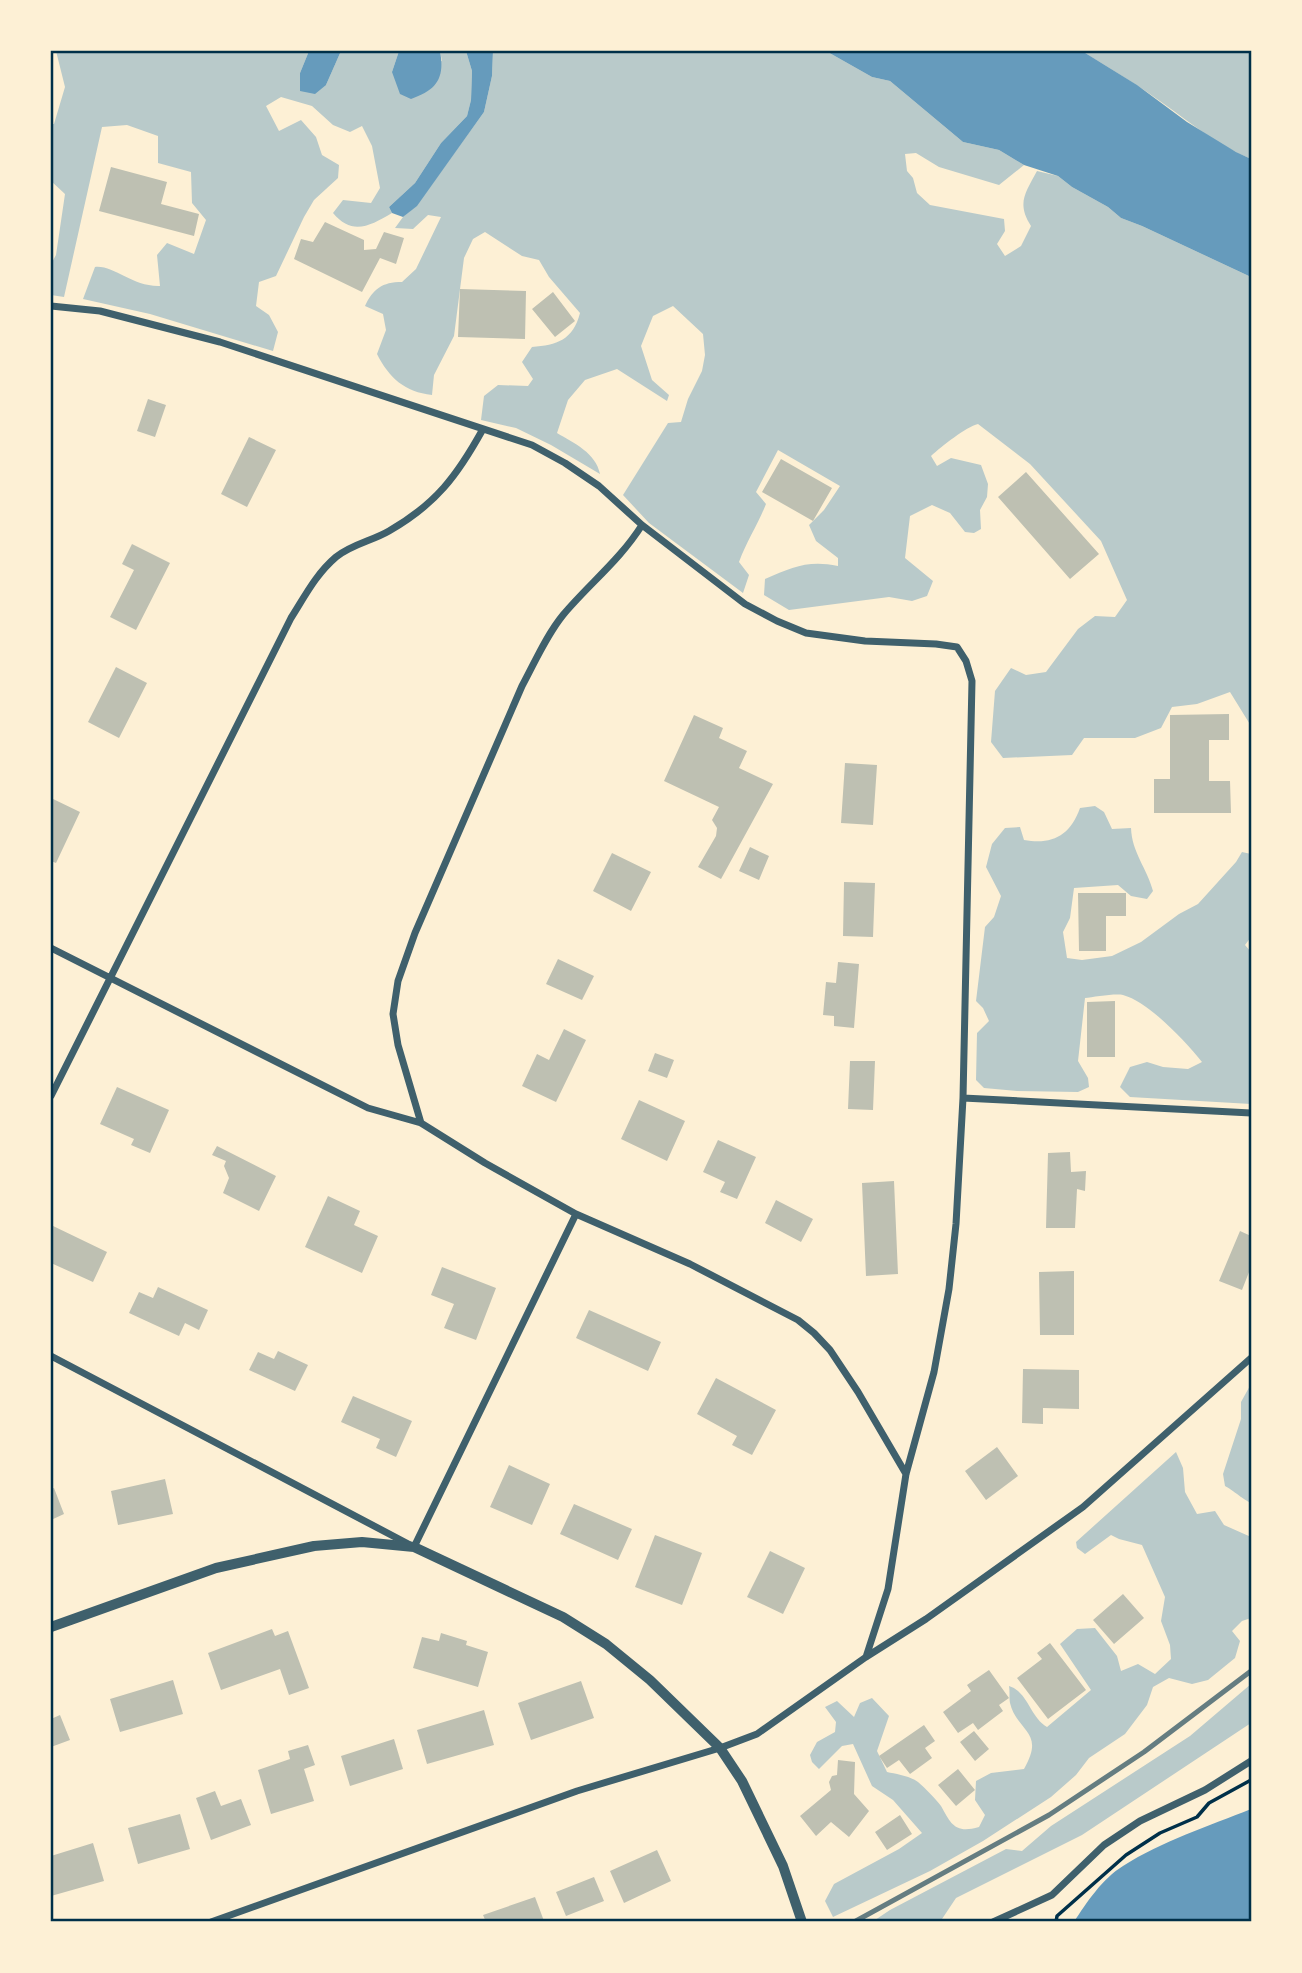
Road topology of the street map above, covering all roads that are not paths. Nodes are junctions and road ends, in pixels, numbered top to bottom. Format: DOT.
graph roads {
  1 [pos="51,306"];
  2 [pos="483,429"];
  3 [pos="642,525"];
  4 [pos="51,948"];
  5 [pos="109,978"];
  6 [pos="51,1096"];
  7 [pos="963,1098"];
  8 [pos="1251,1113"];
  9 [pos="421,1123"];
  10 [pos="576,1214"];
  11 [pos="51,1356"];
  12 [pos="1251,1358"];
  13 [pos="906,1474"];
  14 [pos="414,1547"];
  15 [pos="51,1626"];
  16 [pos="866,1657"];
  17 [pos="720,1748"];
  18 [pos="1251,1761"];
  19 [pos="211,1922"];
  20 [pos="802,1922"];
  21 [pos="993,1922"];
  1 -- 2 [label="street"];
  2 -- 3 [label="street"];
  2 -- 5 [label="street"];
  3 -- 7 [label="street"];
  3 -- 9 [label="street"];
  4 -- 5 [label="street"];
  5 -- 6 [label="street"];
  5 -- 9 [label="street"];
  7 -- 8 [label="street"];
  7 -- 13 [label="street"];
  9 -- 10 [label="street"];
  10 -- 13 [label="street"];
  10 -- 14 [label="street"];
  11 -- 14 [label="street"];
  12 -- 16 [label="street"];
  13 -- 16 [label="street"];
  14 -- 15 [label="street"];
  14 -- 17 [label="street"];
  16 -- 17 [label="street"];
  17 -- 19 [label="street"];
  17 -- 20 [label="street"];
  18 -- 21 [label="street"];
}
